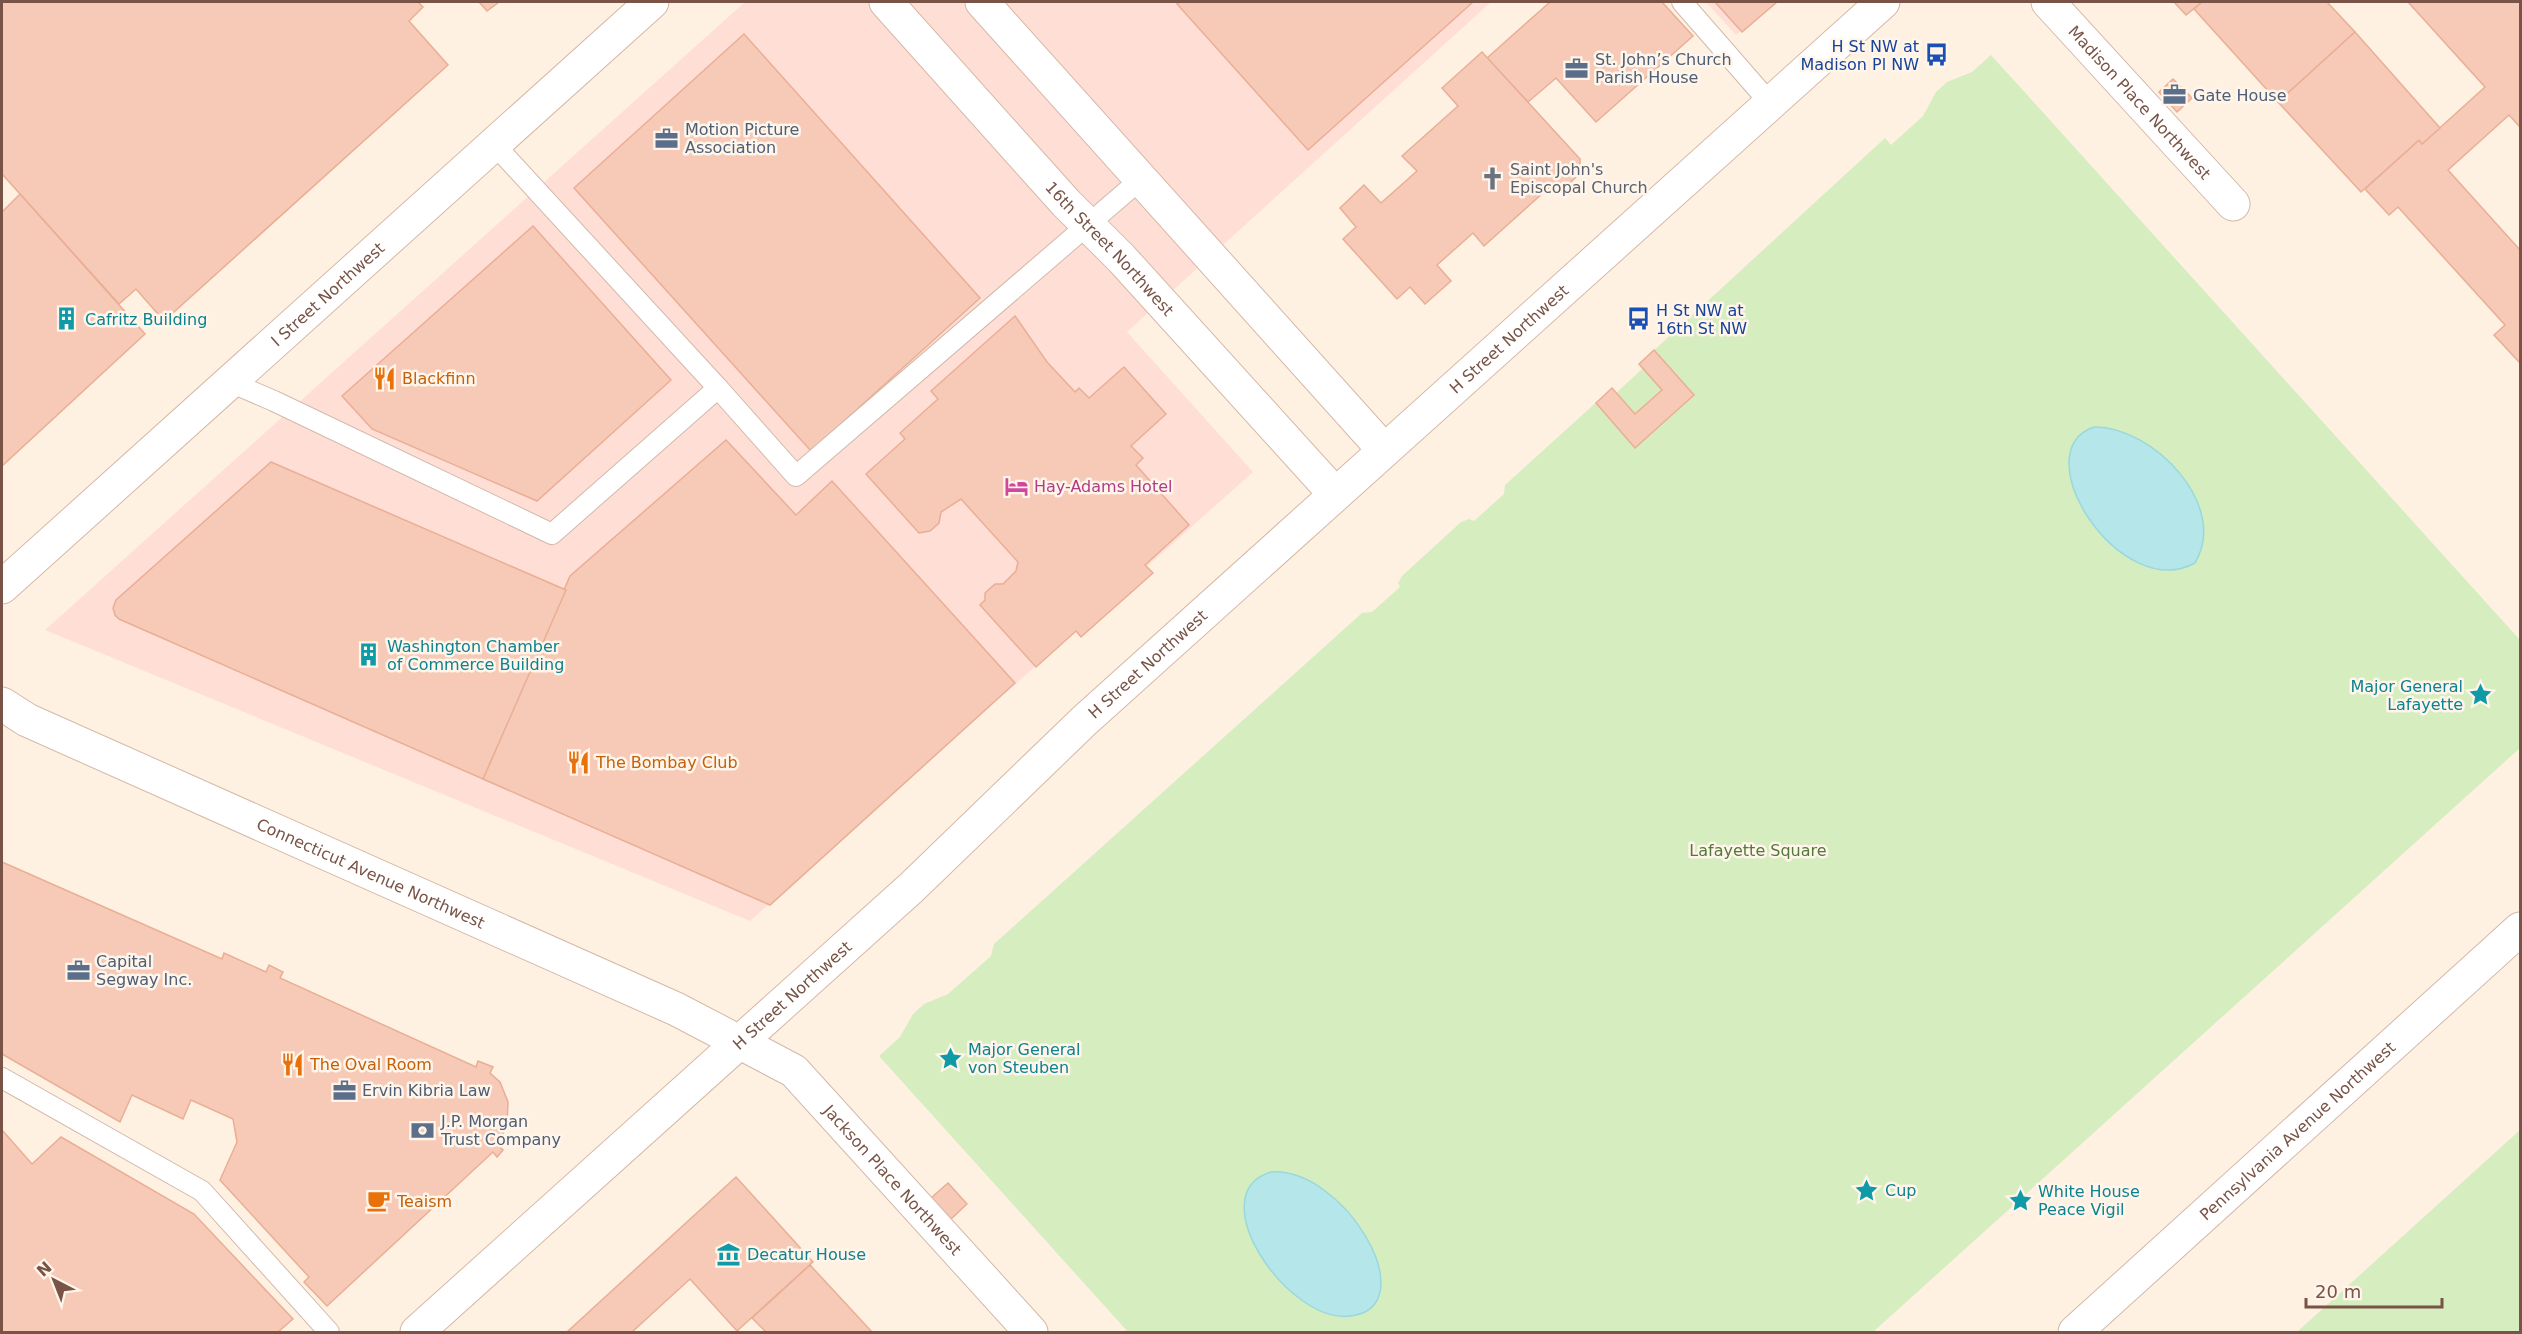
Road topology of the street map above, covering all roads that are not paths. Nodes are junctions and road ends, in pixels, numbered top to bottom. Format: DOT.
graph roads {
  1 [pos="652,2"];
  2 [pos="886,2"];
  3 [pos="982,2"];
  4 [pos="1682,2"];
  5 [pos="1883,2"];
  6 [pos="2048,2"];
  7 [pos="1770,103"];
  8 [pos="494,144"];
  9 [pos="1141,179"];
  10 [pos="2234,204"];
  11 [pos="1088,226"];
  12 [pos="230,382"];
  13 [pos="718,388"];
  14 [pos="1384,450"];
  15 [pos="1335,494"];
  16 [pos="2,587"];
  17 [pos="2,704"];
  18 [pos="2520,929"];
  19 [pos="741,1042"];
  20 [pos="2,1078"];
  21 [pos="329,1332"];
  22 [pos="417,1332"];
  23 [pos="1031,1332"];
  24 [pos="2074,1332"];
  1 -- 8 [label="street, I Street Northwest"];
  2 -- 11 [label="street, 16th Street Northwest"];
  3 -- 9 [label="street"];
  4 -- 7 [label="lane"];
  5 -- 7 [label="street, H Street Northwest"];
  6 -- 10 [label="street, Madison Place Northwest"];
  7 -- 14 [label="street, H Street Northwest"];
  8 -- 12 [label="street, I Street Northwest"];
  8 -- 13 [label="lane"];
  9 -- 11 [label="lane"];
  9 -- 14 [label="street"];
  11 -- 13 [label="lane"];
  11 -- 15 [label="street, 16th Street Northwest"];
  12 -- 13 [label="lane"];
  12 -- 16 [label="street, I Street Northwest"];
  14 -- 15 [label="street, H Street Northwest"];
  15 -- 19 [label="street, H Street Northwest"];
  17 -- 19 [label="street, Connecticut Avenue Northwest"];
  18 -- 24 [label="street, Pennsylvania Avenue Northwest"];
  19 -- 22 [label="street, H Street Northwest"];
  19 -- 23 [label="street, Jackson Place Northwest"];
  20 -- 21 [label="lane"];
}
